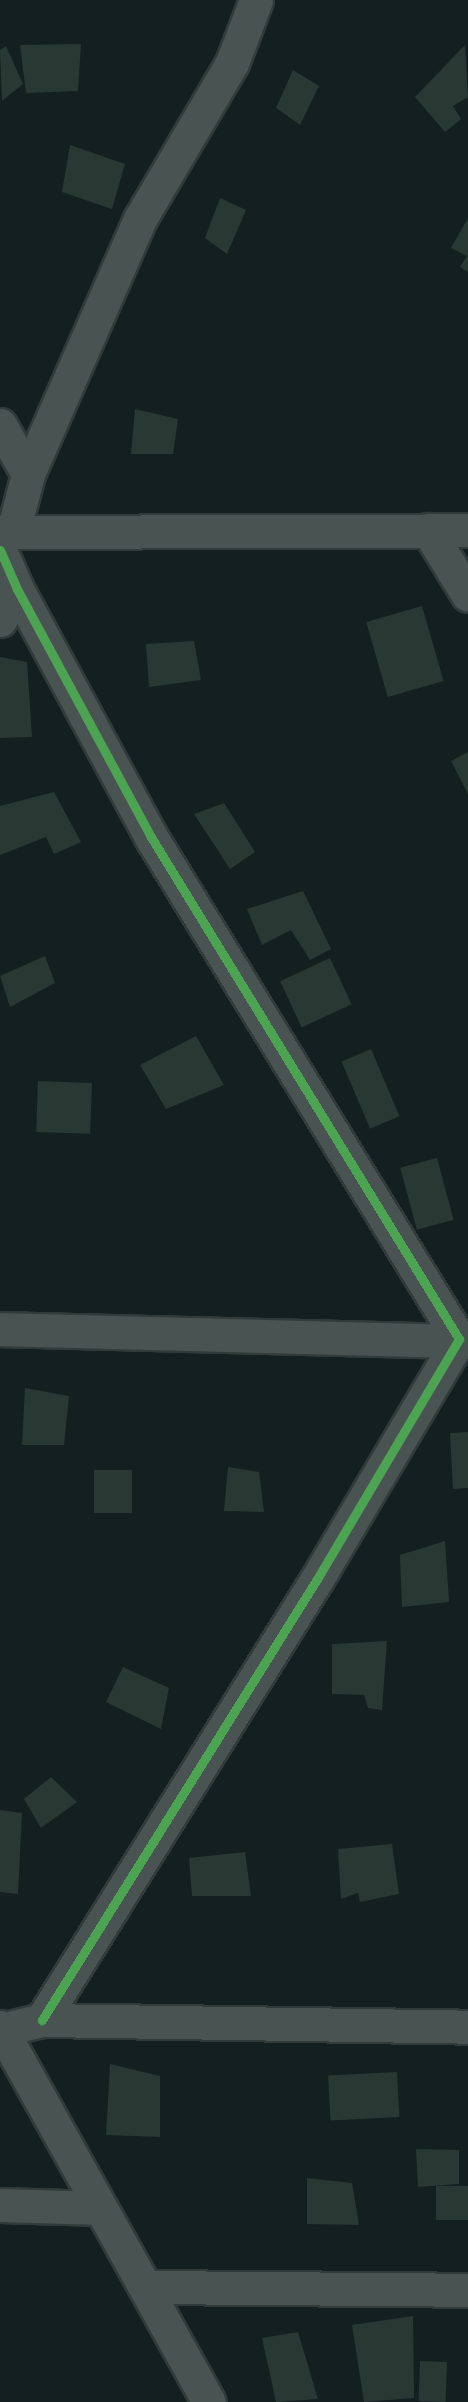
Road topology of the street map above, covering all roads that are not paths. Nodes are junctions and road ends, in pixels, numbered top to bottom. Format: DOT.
graph roads {
  1 [pos="256,0"];
  2 [pos="0,425"];
  3 [pos="28,474"];
  4 [pos="428,530"];
  5 [pos="468,530"];
  6 [pos="4,538"];
  7 [pos="17,589"];
  8 [pos="468,595"];
  9 [pos="0,620"];
  10 [pos="0,1329"];
  11 [pos="463,1340"];
  12 [pos="42,2020"];
  13 [pos="468,2027"];
  14 [pos="1,2029"];
  15 [pos="0,2205"];
  16 [pos="100,2208"];
  17 [pos="147,2287"];
  18 [pos="468,2290"];
  19 [pos="209,2402"];
  1 -- 3 [label="street"];
  2 -- 3 [label="street"];
  3 -- 6 [label="street"];
  4 -- 5 [label="street"];
  4 -- 6 [label="street"];
  4 -- 8 [label="street"];
  6 -- 7 [label="street"];
  7 -- 9 [label="street"];
  7 -- 11 [label="street"];
  10 -- 11 [label="street"];
  11 -- 12 [label="street"];
  12 -- 13 [label="street"];
  12 -- 14 [label="street"];
  14 -- 16 [label="street"];
  15 -- 16 [label="street"];
  16 -- 17 [label="street"];
  17 -- 18 [label="street"];
  17 -- 19 [label="street"];
}
